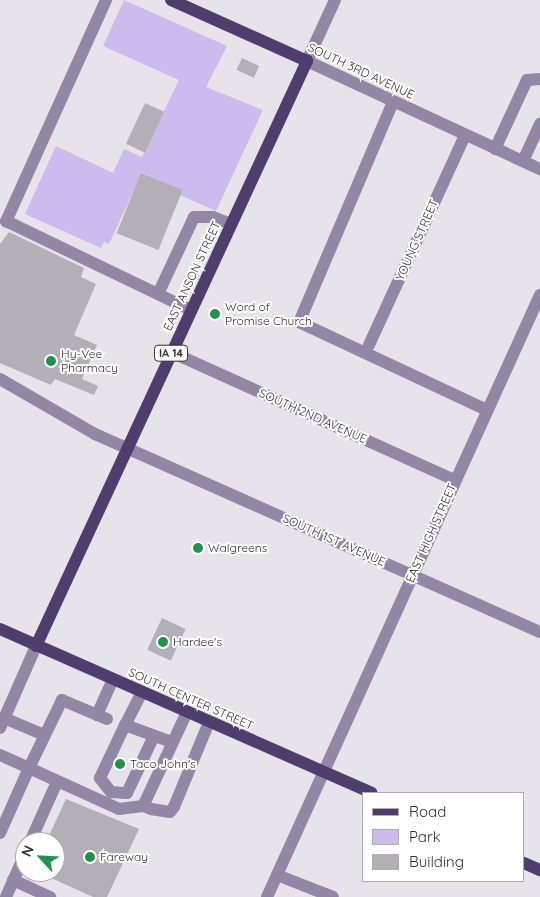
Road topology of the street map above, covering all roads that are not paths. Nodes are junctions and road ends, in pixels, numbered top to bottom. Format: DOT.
graph roads {
  1 [pos="106,0"];
  2 [pos="171,0"];
  3 [pos="335,0"];
  4 [pos="307,61"];
  5 [pos="540,79"];
  6 [pos="394,102"];
  7 [pos="540,124"];
  8 [pos="465,135"];
  9 [pos="495,148"];
  10 [pos="523,161"];
  11 [pos="540,169"];
  12 [pos="3,220"];
  13 [pos="231,224"];
  14 [pos="158,294"];
  15 [pos="540,295"];
  16 [pos="191,310"];
  17 [pos="369,345"];
  18 [pos="171,352"];
  19 [pos="0,379"];
  20 [pos="487,410"];
  21 [pos="128,447"];
  22 [pos="455,480"];
  23 [pos="412,575"];
  24 [pos="0,629"];
  25 [pos="540,632"];
  26 [pos="36,646"];
  27 [pos="113,680"];
  28 [pos="142,692"];
  29 [pos="187,712"];
  30 [pos="2,722"];
  31 [pos="209,722"];
  32 [pos="125,725"];
  33 [pos="44,735"];
  34 [pos="154,736"];
  35 [pos="172,742"];
  36 [pos="0,755"];
  37 [pos="29,768"];
  38 [pos="325,772"];
  39 [pos="58,782"];
  40 [pos="369,792"];
  41 [pos="144,806"];
  42 [pos="35,832"];
  43 [pos="0,833"];
  44 [pos="525,863"];
  45 [pos="540,870"];
  46 [pos="277,875"];
  47 [pos="15,876"];
  48 [pos="13,880"];
  49 [pos="6,897"];
  50 [pos="50,897"];
  51 [pos="267,897"];
  52 [pos="333,897"];
  1 -- 12 [label="street"];
  2 -- 4 [label="main road, SOUTH 3RD AVENUE"];
  3 -- 4 [label="street, EAST ANSON STREET"];
  4 -- 6 [label="street, SOUTH 3RD AVENUE"];
  4 -- 13 [label="main road, EAST ANSON STREET / IA 14"];
  5 -- 9 [label="street"];
  6 -- 8 [label="street, SOUTH 3RD AVENUE"];
  6 -- 20 [label="street"];
  7 -- 10 [label="street"];
  8 -- 9 [label="street, SOUTH 3RD AVENUE"];
  8 -- 17 [label="street, YOUNG STREET"];
  9 -- 10 [label="street, SOUTH 3RD AVENUE"];
  10 -- 11 [label="street, SOUTH 3RD AVENUE"];
  12 -- 14 [label="street"];
  13 -- 14 [label="street"];
  13 -- 16 [label="main road, EAST ANSON STREET / IA 14"];
  14 -- 16 [label="street"];
  15 -- 20 [label="street, EAST HIGH STREET"];
  16 -- 18 [label="main road, EAST ANSON STREET / IA 14"];
  18 -- 21 [label="main road, EAST ANSON STREET / IA 14"];
  18 -- 22 [label="street, SOUTH 2ND AVENUE"];
  19 -- 21 [label="street, SOUTH 1ST AVENUE"];
  20 -- 22 [label="street, EAST HIGH STREET"];
  21 -- 23 [label="street, SOUTH 1ST AVENUE"];
  21 -- 26 [label="main road, EAST ANSON STREET / IA 14"];
  22 -- 23 [label="street, EAST HIGH STREET"];
  23 -- 25 [label="street, SOUTH 1ST AVENUE"];
  23 -- 38 [label="street, EAST HIGH STREET"];
  24 -- 26 [label="main road, SOUTH CENTER STREET"];
  26 -- 27 [label="main road, SOUTH CENTER STREET"];
  26 -- 30 [label="street"];
  27 -- 28 [label="main road, SOUTH CENTER STREET"];
  27 -- 33 [label="street"];
  28 -- 29 [label="main road, SOUTH CENTER STREET"];
  28 -- 32 [label="street"];
  29 -- 31 [label="main road, SOUTH CENTER STREET"];
  29 -- 35 [label="street"];
  30 -- 33 [label="street"];
  31 -- 38 [label="main road, SOUTH CENTER STREET"];
  31 -- 41 [label="street"];
  32 -- 34 [label="street"];
  32 -- 34 [label="street"];
  33 -- 37 [label="street"];
  34 -- 35 [label="street"];
  35 -- 41 [label="street"];
  36 -- 37 [label="street"];
  37 -- 39 [label="street"];
  37 -- 43 [label="street"];
  38 -- 40 [label="main road, SOUTH CENTER STREET"];
  38 -- 46 [label="street, EAST HIGH STREET"];
  39 -- 41 [label="street"];
  39 -- 42 [label="street"];
  44 -- 45 [label="main road"];
  46 -- 51 [label="street, EAST HIGH STREET"];
  46 -- 52 [label="street"];
  47 -- 48 [label="street"];
  48 -- 49 [label="street"];
  48 -- 50 [label="street"];
}
